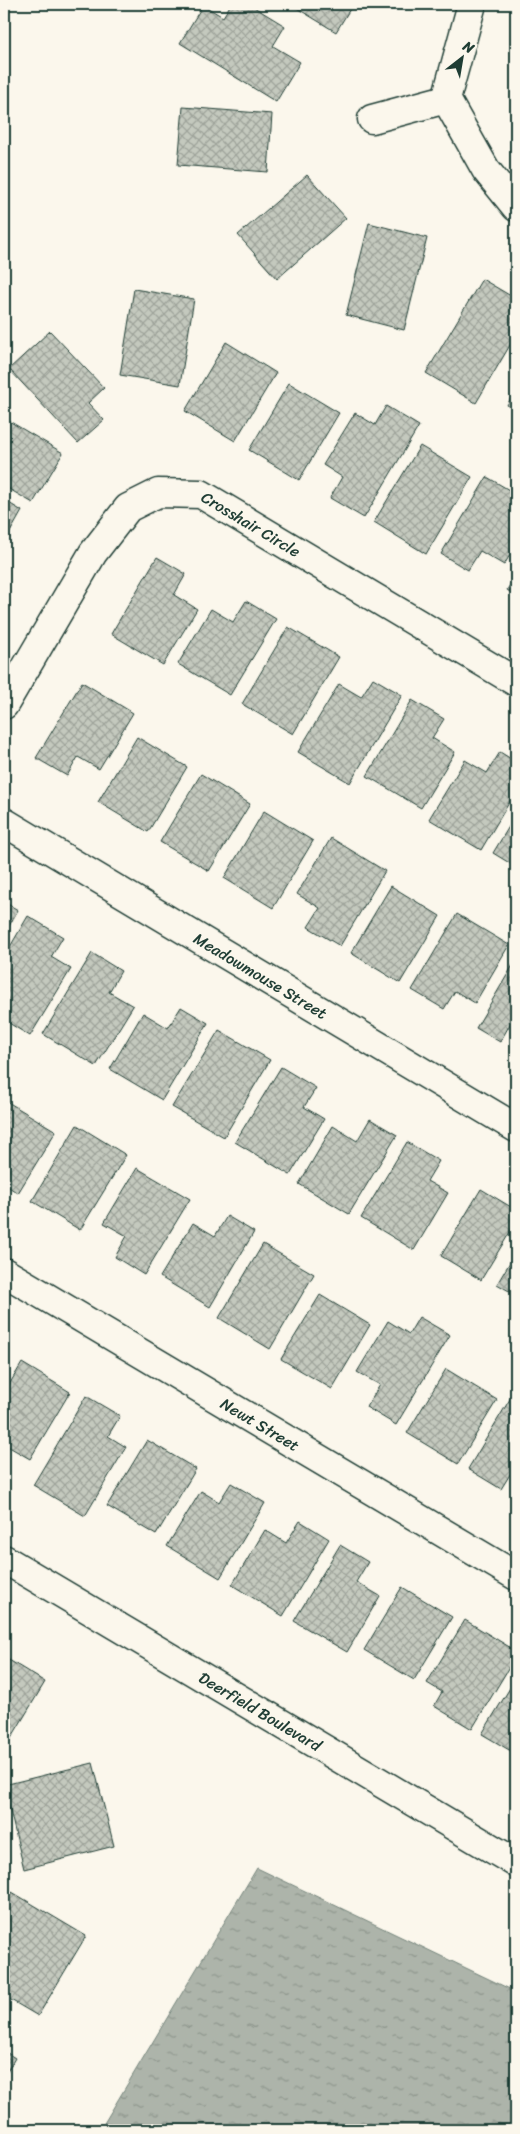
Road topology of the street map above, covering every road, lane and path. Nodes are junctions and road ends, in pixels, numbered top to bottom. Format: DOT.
graph roads {
  1 [pos="472,4"];
  2 [pos="446,99"];
  3 [pos="372,119"];
  4 [pos="516,206"];
  5 [pos="516,682"];
  6 [pos="4,705"];
  7 [pos="4,822"];
  8 [pos="516,1128"];
  9 [pos="4,1272"];
  10 [pos="4,1559"];
  11 [pos="516,1576"];
  12 [pos="516,1863"];
  1 -- 2 [label="street"];
  2 -- 3 [label="street"];
  2 -- 4 [label="street"];
  5 -- 6 [label="street, Crosshair Circle"];
  7 -- 8 [label="street, Meadowmouse Street"];
  9 -- 11 [label="street, Newt Street"];
  10 -- 12 [label="street, Deerfield Boulevard"];
}
